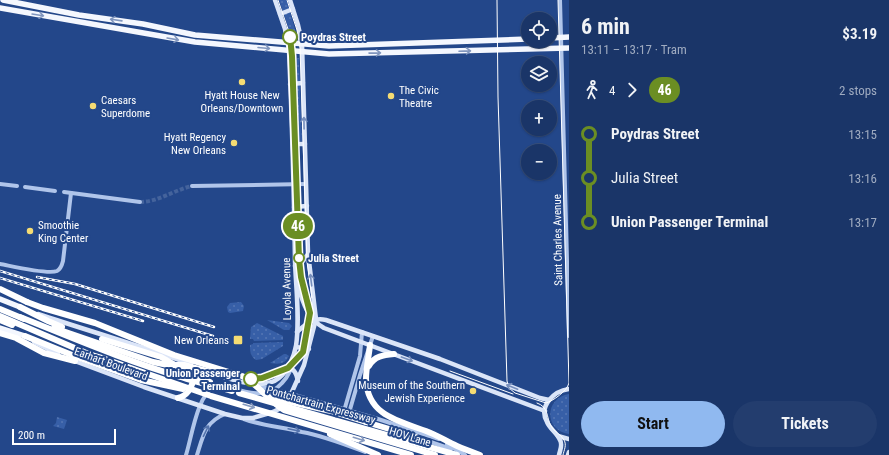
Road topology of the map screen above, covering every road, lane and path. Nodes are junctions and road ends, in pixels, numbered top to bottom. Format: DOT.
graph roads {
  1 [pos="3,0"];
  2 [pos="275,0"];
  3 [pos="290,0"];
  4 [pos="560,0"];
  5 [pos="0,8"];
  6 [pos="293,9"];
  7 [pos="280,14"];
  8 [pos="569,37"];
  9 [pos="228,38"];
  10 [pos="239,38"];
  11 [pos="557,38"];
  12 [pos="562,38"];
  13 [pos="521,40"];
  14 [pos="288,42"];
  15 [pos="302,44"];
  16 [pos="228,45"];
  17 [pos="238,46"];
  18 [pos="562,48"];
  19 [pos="569,48"];
  20 [pos="529,49"];
  21 [pos="289,50"];
  22 [pos="302,51"];
  23 [pos="303,83"];
  24 [pos="290,84"];
  25 [pos="293,144"];
  26 [pos="305,144"];
  27 [pos="0,184"];
  28 [pos="294,184"];
  29 [pos="306,184"];
  30 [pos="17,186"];
  31 [pos="192,186"];
  32 [pos="25,187"];
  33 [pos="55,191"];
  34 [pos="64,192"];
  35 [pos="71,193"];
  36 [pos="140,202"];
  37 [pos="307,206"];
  38 [pos="294,207"];
  39 [pos="308,253"];
  40 [pos="0,264"];
  41 [pos="295,266"];
  42 [pos="296,279"];
  43 [pos="0,289"];
  44 [pos="0,299"];
  45 [pos="20,307"];
  46 [pos="0,309"];
  47 [pos="0,316"];
  48 [pos="20,317"];
  49 [pos="0,320"];
  50 [pos="315,321"];
  51 [pos="338,324"];
  52 [pos="0,328"];
  53 [pos="40,332"];
  54 [pos="297,332"];
  55 [pos="335,332"];
  56 [pos="362,332"];
  57 [pos="0,333"];
  58 [pos="25,336"];
  59 [pos="373,336"];
  60 [pos="569,336"];
  61 [pos="362,342"];
  62 [pos="370,345"];
  63 [pos="296,347"];
  64 [pos="309,348"];
  65 [pos="394,354"];
  66 [pos="76,359"];
  67 [pos="189,366"];
  68 [pos="289,368"];
  69 [pos="367,370"];
  70 [pos="210,372"];
  71 [pos="298,381"];
  72 [pos="250,384"];
  73 [pos="569,388"];
  74 [pos="274,390"];
  75 [pos="232,391"];
  76 [pos="239,393"];
  77 [pos="291,394"];
  78 [pos="211,396"];
  79 [pos="178,398"];
  80 [pos="549,400"];
  81 [pos="200,405"];
  82 [pos="347,410"];
  83 [pos="545,411"];
  84 [pos="224,414"];
  85 [pos="242,418"];
  86 [pos="308,424"];
  87 [pos="556,435"];
  88 [pos="416,437"];
  89 [pos="569,439"];
  90 [pos="335,440"];
  91 [pos="340,442"];
  92 [pos="369,454"];
  93 [pos="458,454"];
  94 [pos="186,455"];
  95 [pos="197,455"];
  96 [pos="378,455"];
  97 [pos="411,455"];
  98 [pos="435,455"];
  99 [pos="465,455"];
  100 [pos="480,455"];
  101 [pos="559,455"];
  9 -- 1 [label="main road, one-way"];
  2 -- 7 [label="main road, Loyola Avenue"];
  3 -- 6 [label="main road, Loyola Avenue"];
  4 -- 12 [label="street, Saint Charles Avenue"];
  5 -- 16 [label="main road, one-way"];
  6 -- 7 [label="main road"];
  6 -- 15 [label="main road, Loyola Avenue"];
  7 -- 14 [label="main road, Loyola Avenue"];
  8 -- 12 [label="main road"];
  9 -- 10 [label="main road"];
  9 -- 16 [label="main road"];
  10 -- 14 [label="main road"];
  10 -- 17 [label="main road"];
  11 -- 12 [label="main road"];
  12 -- 18 [label="street, Saint Charles Avenue"];
  13 -- 15 [label="main road"];
  14 -- 15 [label="main road"];
  14 -- 21 [label="main road, Loyola Avenue"];
  15 -- 22 [label="main road, Loyola Avenue"];
  16 -- 17 [label="main road"];
  17 -- 21 [label="main road, one-way"];
  18 -- 19 [label="main road"];
  18 -- 20 [label="main road"];
  18 -- 60 [label="street, Saint Charles Avenue"];
  22 -- 20 [label="main road, one-way"];
  21 -- 22 [label="main road"];
  21 -- 24 [label="main road, Loyola Avenue"];
  22 -- 23 [label="main road, Loyola Avenue"];
  23 -- 24 [label="main road"];
  26 -- 23 [label="main road, Loyola Avenue, one-way"];
  24 -- 25 [label="main road, Loyola Avenue"];
  25 -- 26 [label="main road"];
  25 -- 28 [label="main road, Loyola Avenue"];
  26 -- 29 [label="main road, Loyola Avenue"];
  27 -- 30 [label="street"];
  28 -- 29 [label="street"];
  28 -- 31 [label="street"];
  28 -- 38 [label="main road, Loyola Avenue"];
  29 -- 37 [label="main road, Loyola Avenue"];
  32 -- 33 [label="street"];
  34 -- 35 [label="street"];
  35 -- 36 [label="street"];
  35 -- 40 [label="street"];
  37 -- 38 [label="main road"];
  37 -- 39 [label="main road, Loyola Avenue"];
  38 -- 41 [label="main road, Loyola Avenue"];
  39 -- 41 [label="main road"];
  50 -- 39 [label="main road, Loyola Avenue, one-way"];
  41 -- 42 [label="main road, Loyola Avenue"];
  42 -- 50 [label="main road"];
  42 -- 54 [label="main road, Loyola Avenue"];
  43 -- 98 [label="highway, HOV Lane, bridge"];
  44 -- 45 [label="main road"];
  45 -- 70 [label="main road"];
  45 -- 75 [label="highway, bridge"];
  46 -- 48 [label="highway, Pontchartrain Expressway"];
  47 -- 53 [label="highway, Pontchartrain Expressway"];
  48 -- 67 [label="highway, bridge"];
  48 -- 75 [label="highway, Pontchartrain Expressway, bridge"];
  49 -- 53 [label="highway"];
  50 -- 51 [label="main road"];
  50 -- 54 [label="main road"];
  50 -- 55 [label="main road"];
  50 -- 64 [label="main road, Loyola Avenue"];
  51 -- 55 [label="main road"];
  51 -- 56 [label="main road"];
  52 -- 58 [label="main road"];
  53 -- 78 [label="highway, Pontchartrain Expressway, bridge"];
  54 -- 63 [label="main road, Loyola Avenue"];
  55 -- 61 [label="main road"];
  56 -- 59 [label="main road"];
  56 -- 61 [label="street"];
  57 -- 66 [label="highway"];
  58 -- 66 [label="highway"];
  59 -- 62 [label="street"];
  80 -- 59 [label="main road, one-way"];
  61 -- 62 [label="main road"];
  61 -- 82 [label="street"];
  62 -- 65 [label="main road"];
  62 -- 69 [label="highway"];
  62 -- 82 [label="street"];
  63 -- 64 [label="main road"];
  63 -- 68 [label="main road, Loyola Avenue"];
  64 -- 71 [label="main road, Loyola Avenue"];
  65 -- 69 [label="highway"];
  65 -- 83 [label="main road, one-way"];
  66 -- 78 [label="highway, bridge"];
  66 -- 79 [label="main road, Earhart Boulevard"];
  67 -- 70 [label="highway"];
  67 -- 79 [label="highway"];
  68 -- 71 [label="main road"];
  68 -- 72 [label="main road, Loyola Avenue"];
  68 -- 74 [label="street"];
  69 -- 100 [label="highway"];
  70 -- 72 [label="main road"];
  71 -- 77 [label="main road, Loyola Avenue"];
  72 -- 74 [label="street"];
  73 -- 80 [label="main road"];
  74 -- 77 [label="street"];
  74 -- 81 [label="street"];
  75 -- 76 [label="highway, Pontchartrain Expressway, bridge"];
  76 -- 88 [label="highway, bridge"];
  76 -- 93 [label="highway, Pontchartrain Expressway, bridge"];
  77 -- 82 [label="street"];
  77 -- 85 [label="main road, Loyola Avenue"];
  78 -- 86 [label="highway, Pontchartrain Expressway, one-way, bridge"];
  79 -- 81 [label="main road, Earhart Boulevard"];
  80 -- 83 [label="main road"];
  81 -- 84 [label="main road, Earhart Boulevard"];
  81 -- 94 [label="street"];
  82 -- 90 [label="street"];
  82 -- 91 [label="street"];
  82 -- 93 [label="street"];
  83 -- 87 [label="main road"];
  84 -- 85 [label="main road, Earhart Boulevard"];
  95 -- 84 [label="street, one-way"];
  85 -- 90 [label="street, one-way"];
  86 -- 96 [label="highway, bridge"];
  86 -- 97 [label="highway, Pontchartrain Expressway, one-way, bridge"];
  87 -- 89 [label="main road"];
  87 -- 101 [label="main road"];
  88 -- 93 [label="street"];
  90 -- 91 [label="street"];
  91 -- 92 [label="street"];
  92 -- 96 [label="highway"];
  93 -- 99 [label="street"];
}
